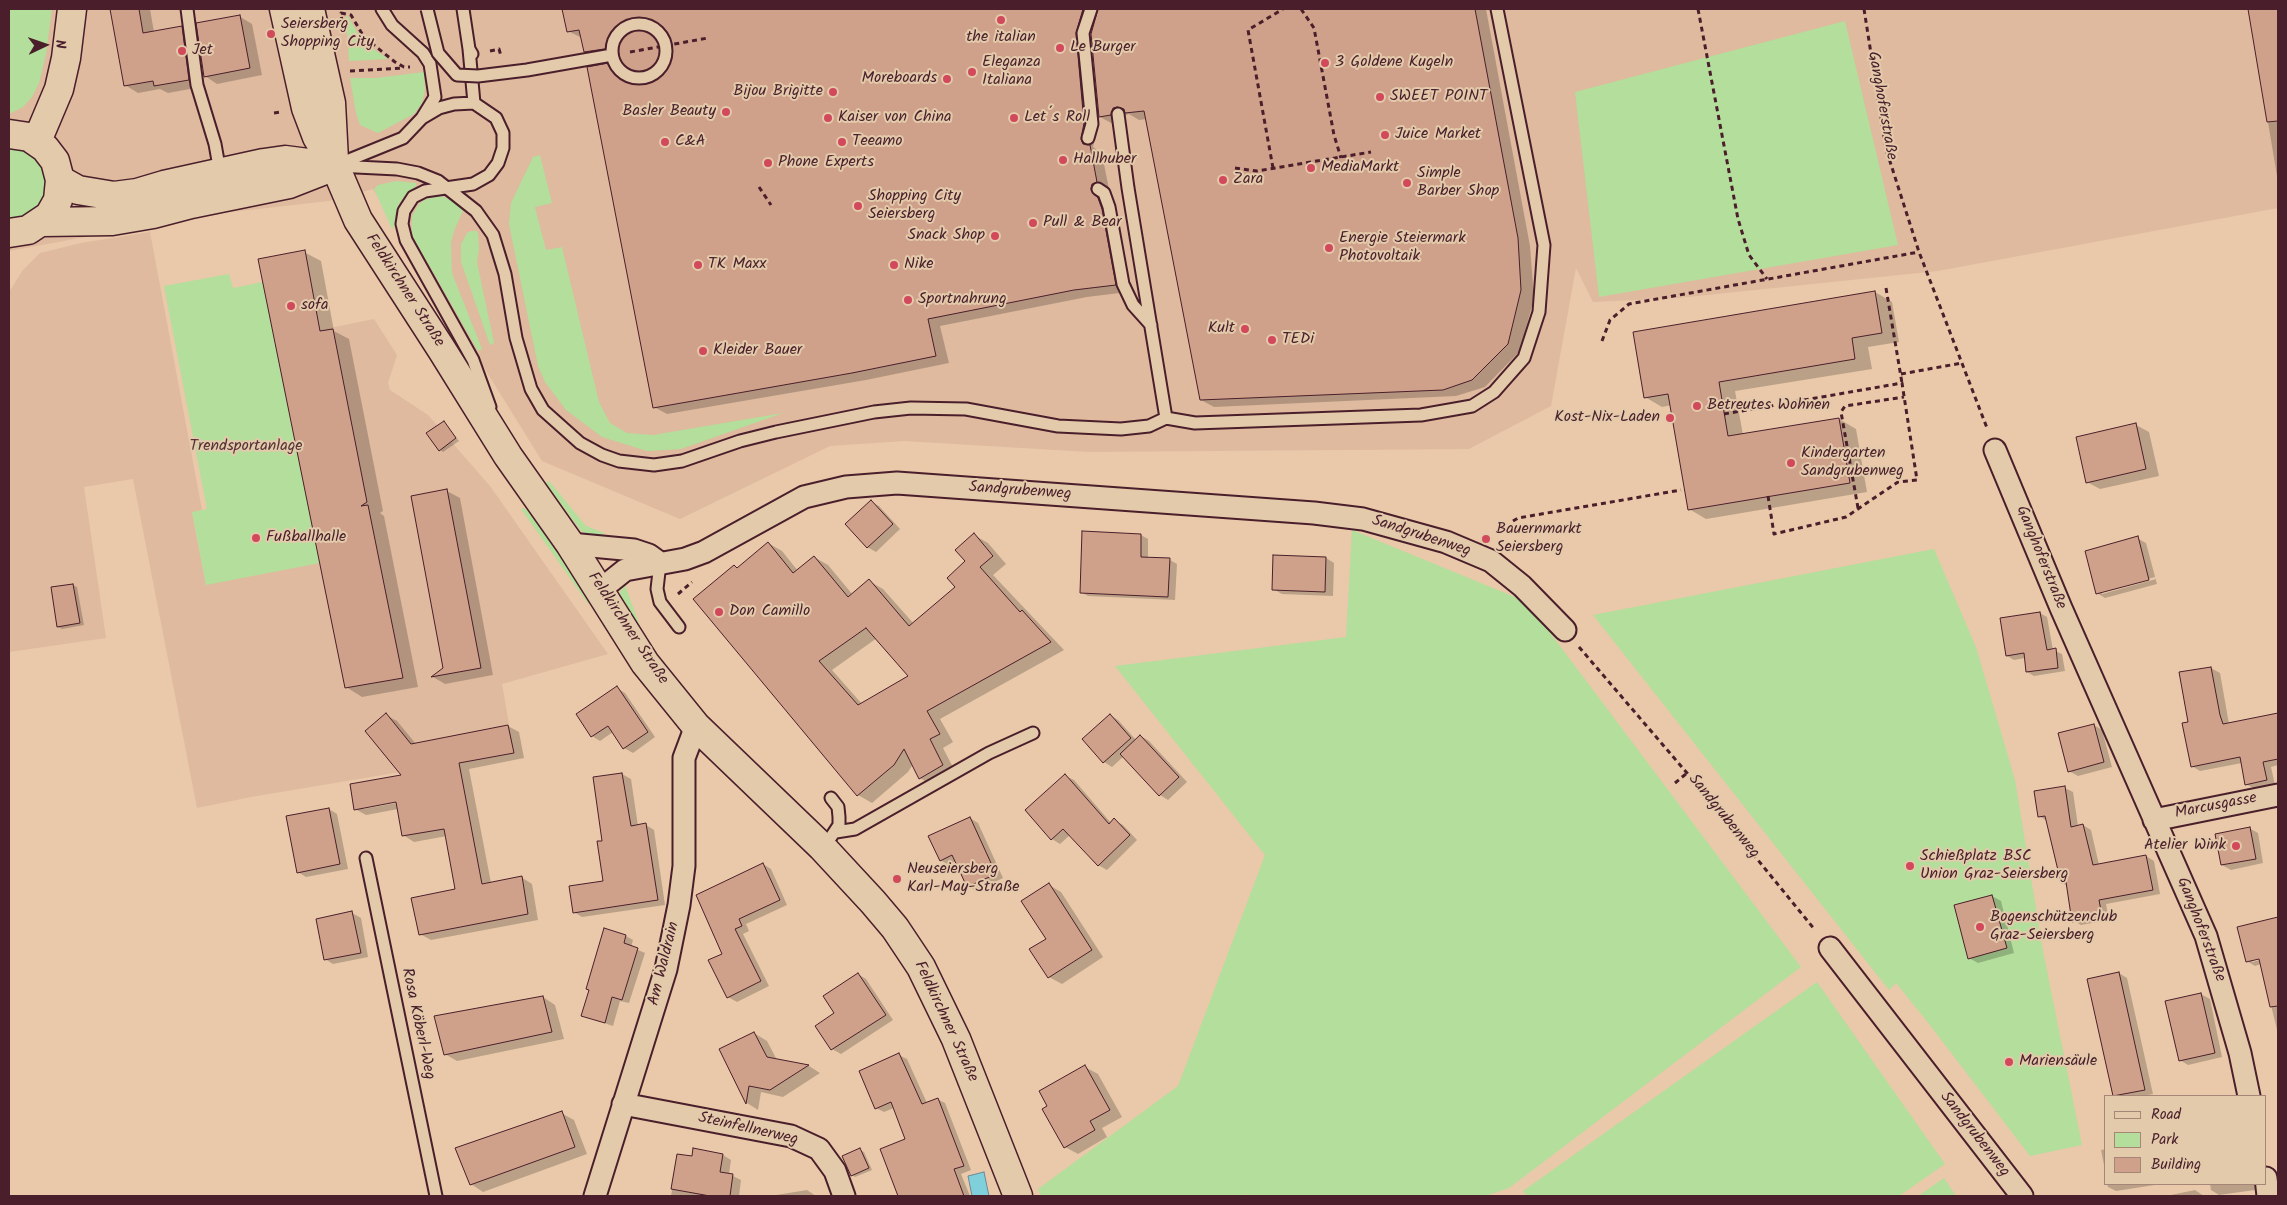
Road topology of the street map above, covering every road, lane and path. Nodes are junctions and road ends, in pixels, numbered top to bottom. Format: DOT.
graph roads {
  1 [pos="72,9"];
  2 [pos="186,9"];
  3 [pos="284,9"];
  4 [pos="310,9"];
  5 [pos="382,9"];
  6 [pos="428,9"];
  7 [pos="463,9"];
  8 [pos="1091,9"];
  9 [pos="1283,9"];
  10 [pos="1301,9"];
  11 [pos="1497,9"];
  12 [pos="1698,9"];
  13 [pos="1864,9"];
  14 [pos="708,38"];
  15 [pos="617,54"];
  16 [pos="404,68"];
  17 [pos="346,72"];
  18 [pos="474,103"];
  19 [pos="1118,114"];
  20 [pos="422,118"];
  21 [pos="9,134"];
  22 [pos="1088,138"];
  23 [pos="37,141"];
  24 [pos="1371,152"];
  25 [pos="1341,158"];
  26 [pos="335,166"];
  27 [pos="1235,168"];
  28 [pos="1273,168"];
  29 [pos="220,172"];
  30 [pos="60,180"];
  31 [pos="759,187"];
  32 [pos="447,188"];
  33 [pos="1098,189"];
  34 [pos="771,205"];
  35 [pos="42,222"];
  36 [pos="9,234"];
  37 [pos="1919,252"];
  38 [pos="1767,279"];
  39 [pos="1886,288"];
  40 [pos="1151,325"];
  41 [pos="1602,341"];
  42 [pos="1962,363"];
  43 [pos="1901,374"];
  44 [pos="1902,383"];
  45 [pos="1904,397"];
  46 [pos="1724,414"];
  47 [pos="1166,418"];
  48 [pos="1996,450"];
  49 [pos="508,456"];
  50 [pos="1681,490"];
  51 [pos="1768,496"];
  52 [pos="1858,508"];
  53 [pos="1513,521"];
  54 [pos="570,544"];
  55 [pos="660,563"];
  56 [pos="600,590"];
  57 [pos="679,627"];
  58 [pos="1565,630"];
  59 [pos="696,726"];
  60 [pos="1033,733"];
  61 [pos="1687,773"];
  62 [pos="1675,783"];
  63 [pos="2278,795"];
  64 [pos="830,798"];
  65 [pos="2154,820"];
  66 [pos="829,840"];
  67 [pos="366,858"];
  68 [pos="1830,948"];
  69 [pos="2249,1095"];
  70 [pos="623,1104"];
  71 [pos="436,1196"];
  72 [pos="595,1196"];
  73 [pos="844,1196"];
  74 [pos="1018,1196"];
  75 [pos="2022,1196"];
  1 -- 23 [label="street"];
  2 -- 29 [label="lane"];
  3 -- 26 [label="street, Feldkirchner Straße"];
  4 -- 26 [label="street, Feldkirchner Straße"];
  5 -- 20 [label="lane"];
  6 -- 15 [label="lane, bridge"];
  7 -- 18 [label="lane"];
  8 -- 22 [label="lane"];
  9 -- 28 [label="path"];
  10 -- 25 [label="path"];
  11 -- 47 [label="lane"];
  12 -- 38 [label="path"];
  13 -- 37 [label="path, Ganghoferstraße"];
  14 -- 15 [label="path"];
  15 -- 15 [label="lane, bridge"];
  16 -- 17 [label="path"];
  18 -- 20 [label="lane"];
  18 -- 32 [label="lane"];
  19 -- 40 [label="lane"];
  20 -- 26 [label="lane"];
  21 -- 23 [label="street"];
  23 -- 30 [label="street"];
  24 -- 25 [label="path"];
  25 -- 28 [label="path"];
  26 -- 29 [label="street"];
  26 -- 32 [label="lane"];
  26 -- 35 [label="street"];
  26 -- 49 [label="street, Feldkirchner Straße"];
  27 -- 28 [label="path"];
  29 -- 30 [label="street"];
  30 -- 35 [label="street"];
  31 -- 34 [label="path"];
  32 -- 47 [label="lane"];
  32 -- 49 [label="lane"];
  33 -- 40 [label="lane"];
  35 -- 36 [label="street"];
  37 -- 38 [label="path"];
  37 -- 42 [label="path, Ganghoferstraße"];
  38 -- 41 [label="path"];
  39 -- 43 [label="path"];
  40 -- 47 [label="lane"];
  42 -- 43 [label="path"];
  42 -- 48 [label="path, Ganghoferstraße"];
  43 -- 44 [label="path"];
  44 -- 45 [label="path"];
  44 -- 46 [label="path"];
  45 -- 52 [label="path"];
  45 -- 52 [label="path"];
  48 -- 65 [label="street, Ganghoferstraße"];
  49 -- 54 [label="street, Feldkirchner Straße"];
  50 -- 53 [label="path"];
  51 -- 52 [label="path"];
  54 -- 55 [label="street"];
  54 -- 56 [label="street, Feldkirchner Straße"];
  55 -- 56 [label="street, Sandgrubenweg"];
  55 -- 57 [label="lane"];
  55 -- 58 [label="street, Sandgrubenweg"];
  56 -- 59 [label="street, Feldkirchner Straße"];
  58 -- 61 [label="path, Sandgrubenweg"];
  59 -- 66 [label="street, Feldkirchner Straße"];
  59 -- 70 [label="street, Am Waldrain"];
  60 -- 66 [label="lane"];
  61 -- 62 [label="path"];
  61 -- 68 [label="path, Sandgrubenweg"];
  63 -- 65 [label="street, Marcusgasse"];
  64 -- 66 [label="lane"];
  65 -- 69 [label="street, Ganghoferstraße"];
  66 -- 74 [label="street, Feldkirchner Straße"];
  67 -- 71 [label="lane, Rosa Köberl-Weg"];
  68 -- 75 [label="street, Sandgrubenweg"];
  70 -- 72 [label="street, Am Waldrain"];
  70 -- 73 [label="street, Steinfellnerweg"];
}
